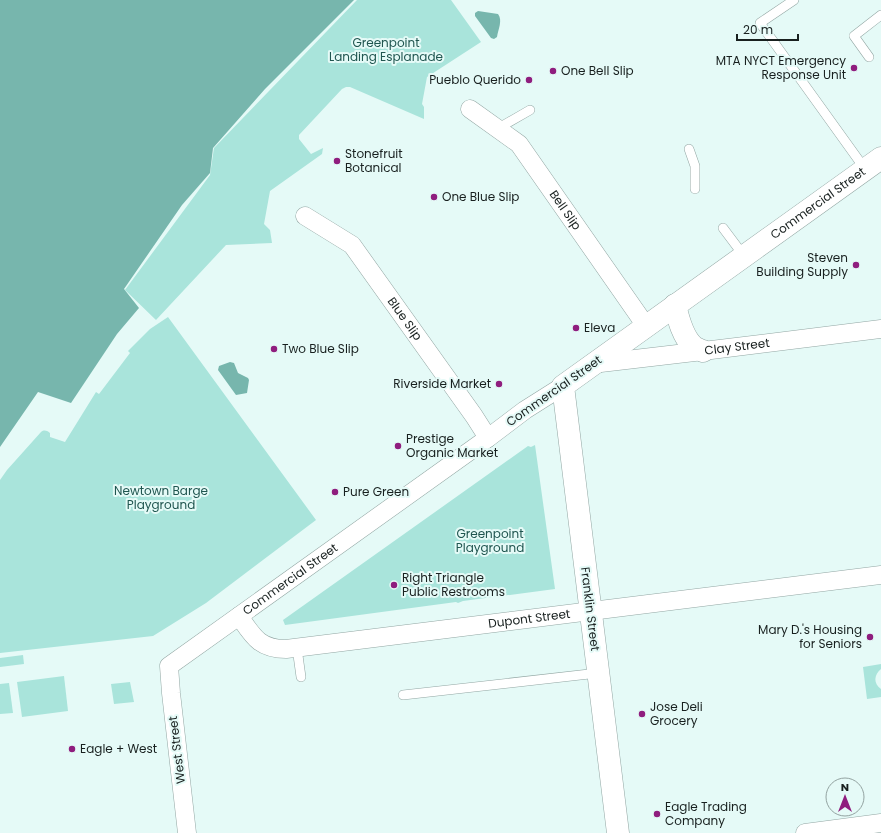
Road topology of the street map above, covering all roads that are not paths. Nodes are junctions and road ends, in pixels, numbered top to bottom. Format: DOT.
graph roads {
  1 [pos="794,0"];
  2 [pos="881,15"];
  3 [pos="869,57"];
  4 [pos="470,109"];
  5 [pos="530,110"];
  6 [pos="497,129"];
  7 [pos="689,149"];
  8 [pos="873,163"];
  9 [pos="695,189"];
  10 [pos="305,216"];
  11 [pos="723,228"];
  12 [pos="744,256"];
  13 [pos="675,305"];
  14 [pos="646,326"];
  15 [pos="881,329"];
  16 [pos="703,351"];
  17 [pos="592,364"];
  18 [pos="563,386"];
  19 [pos="488,438"];
  20 [pos="881,575"];
  21 [pos="591,611"];
  22 [pos="239,616"];
  23 [pos="297,648"];
  24 [pos="169,666"];
  25 [pos="598,673"];
  26 [pos="301,677"];
  27 [pos="403,695"];
  28 [pos="881,823"];
  29 [pos="187,833"];
  30 [pos="618,833"];
  31 [pos="805,833"];
  1 -- 8 [label="lane"];
  2 -- 3 [label="lane"];
  4 -- 6 [label="street, Bell Slip"];
  5 -- 6 [label="lane"];
  6 -- 14 [label="street, Bell Slip"];
  7 -- 9 [label="lane"];
  8 -- 12 [label="street, Commercial Street"];
  10 -- 19 [label="street, Blue Slip"];
  11 -- 12 [label="lane"];
  12 -- 13 [label="street, Commercial Street"];
  13 -- 14 [label="street, Commercial Street"];
  13 -- 16 [label="street"];
  14 -- 17 [label="street, Commercial Street"];
  15 -- 16 [label="street, Clay Street"];
  16 -- 17 [label="street, Clay Street"];
  17 -- 18 [label="street, Commercial Street"];
  18 -- 19 [label="street, Commercial Street"];
  18 -- 21 [label="street, Franklin Street"];
  19 -- 22 [label="street, Commercial Street"];
  20 -- 21 [label="street, Dupont Street"];
  21 -- 23 [label="street, Dupont Street"];
  21 -- 25 [label="street, Franklin Street"];
  22 -- 23 [label="street, Dupont Street"];
  22 -- 24 [label="street, Commercial Street"];
  23 -- 26 [label="lane"];
  24 -- 29 [label="street, West Street"];
  25 -- 27 [label="lane"];
  25 -- 30 [label="street, Franklin Street"];
  28 -- 31 [label="street"];
}
